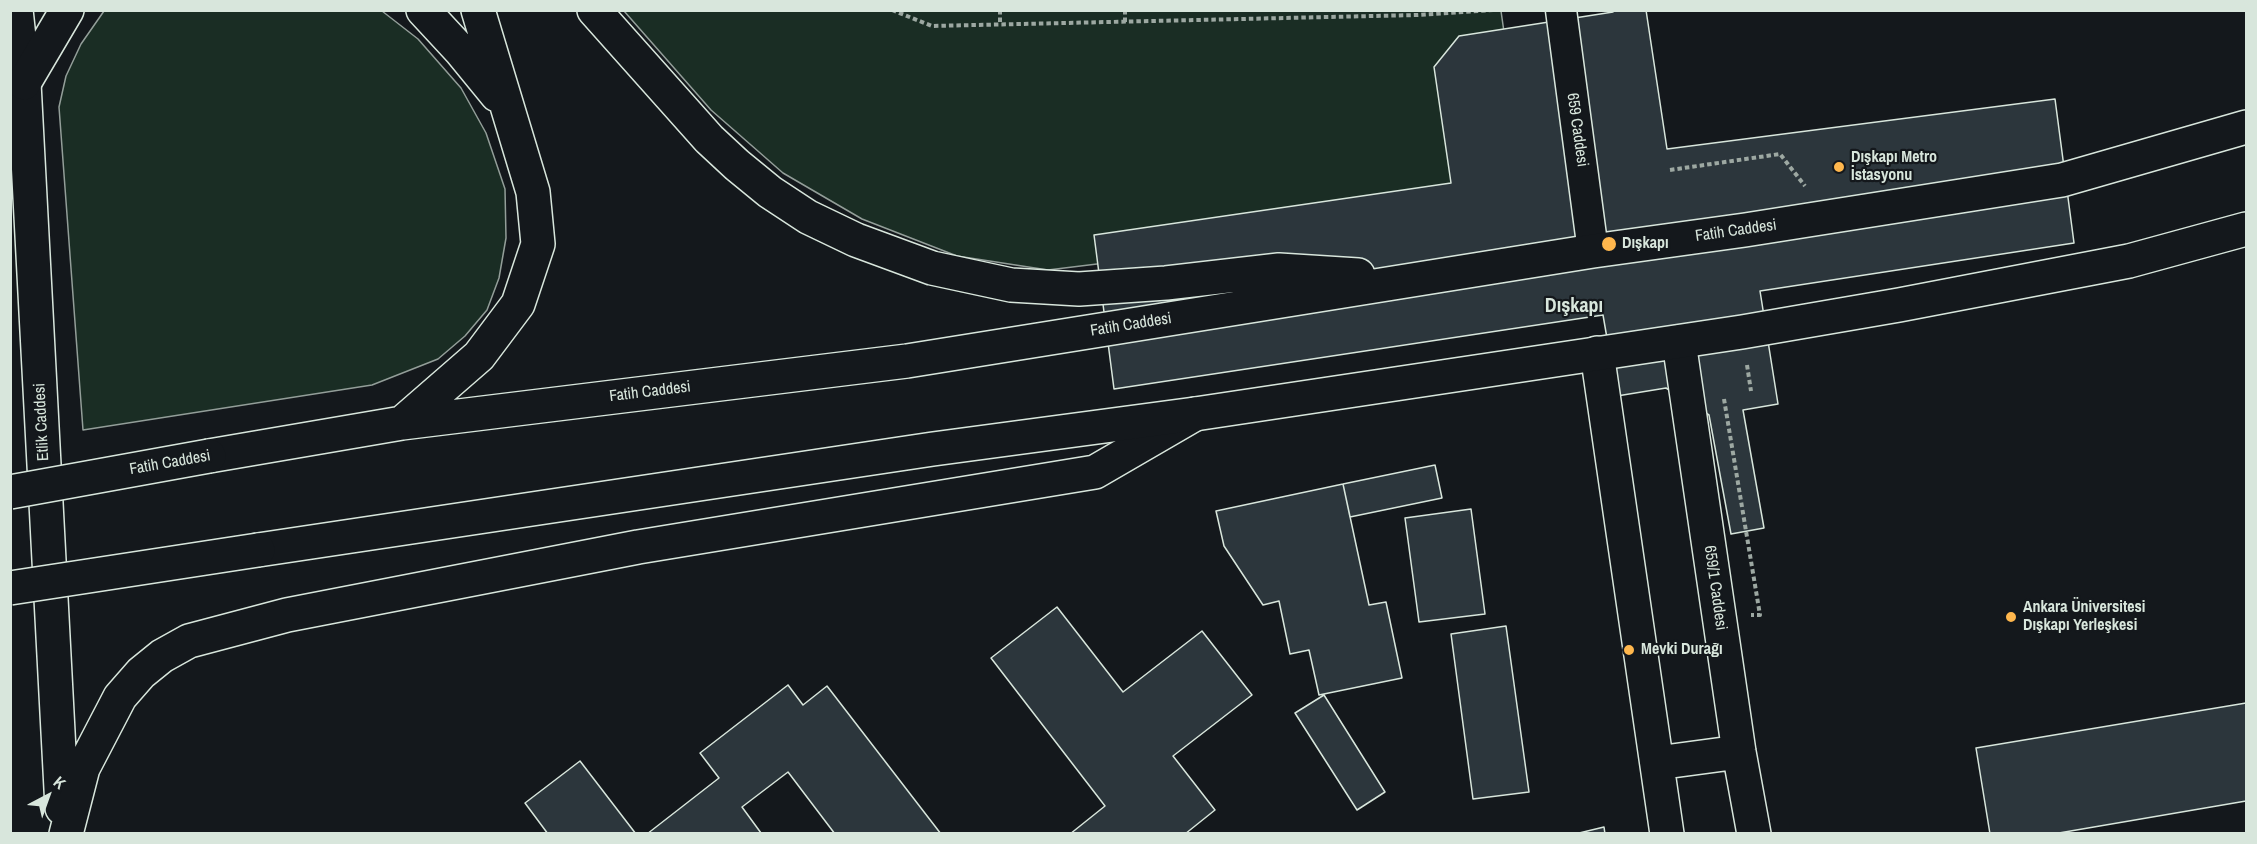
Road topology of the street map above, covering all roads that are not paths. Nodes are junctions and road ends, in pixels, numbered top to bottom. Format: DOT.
graph roads {
  1 [pos="16,10"];
  2 [pos="67,10"];
  3 [pos="423,10"];
  4 [pos="478,10"];
  5 [pos="594,10"];
  6 [pos="1561,10"];
  7 [pos="24,83"];
  8 [pos="506,106"];
  9 [pos="2247,127"];
  10 [pos="2247,229"];
  11 [pos="1593,250"];
  12 [pos="1417,279"];
  13 [pos="1679,342"];
  14 [pos="1597,353"];
  15 [pos="1195,414"];
  16 [pos="402,423"];
  17 [pos="10,492"];
  18 [pos="10,588"];
  19 [pos="1739,752"];
  20 [pos="1657,763"];
  21 [pos="65,834"];
  22 [pos="1667,834"];
  23 [pos="1754,834"];
  1 -- 7 [label="main road, Etlik Caddesi"];
  2 -- 7 [label="main road"];
  3 -- 8 [label="main road"];
  4 -- 8 [label="main road"];
  5 -- 12 [label="main road"];
  6 -- 11 [label="street, 659 Caddesi"];
  7 -- 21 [label="main road, Etlik Caddesi"];
  8 -- 16 [label="main road"];
  9 -- 11 [label="main road, Fatih Caddesi"];
  10 -- 13 [label="main road"];
  11 -- 12 [label="main road, Fatih Caddesi"];
  12 -- 16 [label="main road, Fatih Caddesi"];
  13 -- 14 [label="main road"];
  13 -- 19 [label="main road, 659/1 Caddesi"];
  14 -- 15 [label="main road"];
  14 -- 20 [label="main road"];
  15 -- 18 [label="main road, bridge"];
  15 -- 21 [label="main road"];
  16 -- 17 [label="main road, Fatih Caddesi, bridge"];
  19 -- 20 [label="main road"];
  19 -- 23 [label="main road, 659/1 Caddesi"];
  20 -- 22 [label="main road"];
}
